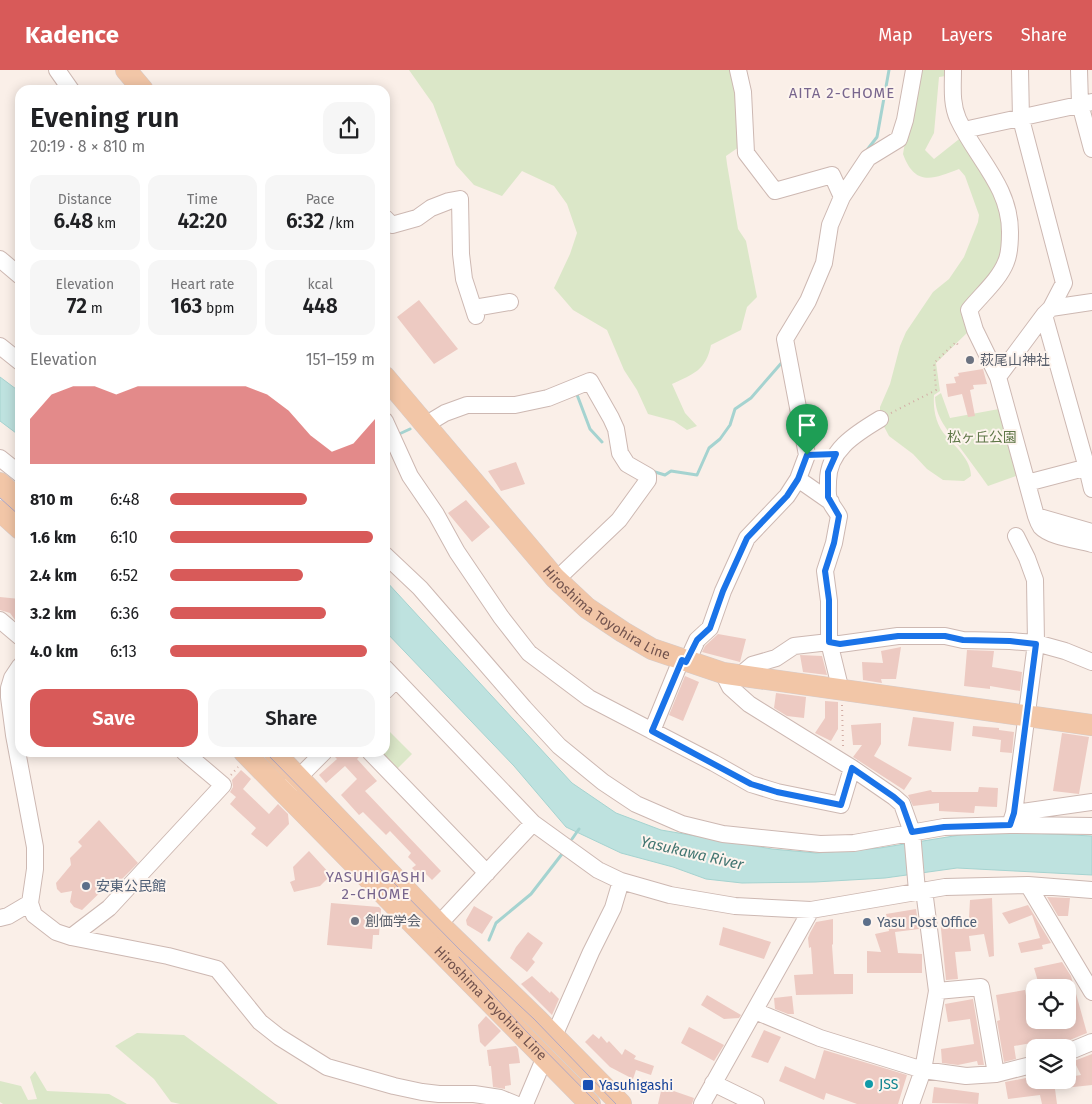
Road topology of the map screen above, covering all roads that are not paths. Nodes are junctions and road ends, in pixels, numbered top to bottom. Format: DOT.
graph roads {
  1 [pos="57,70"];
  2 [pos="126,70"];
  3 [pos="738,70"];
  4 [pos="914,70"];
  5 [pos="953,70"];
  6 [pos="1020,70"];
  7 [pos="1079,70"];
  8 [pos="68,85"];
  9 [pos="139,85"];
  10 [pos="1086,103"];
  11 [pos="1021,119"];
  12 [pos="964,130"];
  13 [pos="1092,148"];
  14 [pos="842,197"];
  15 [pos="390,223"];
  16 [pos="0,259"];
  17 [pos="15,272"];
  18 [pos="1064,283"];
  19 [pos="510,302"];
  20 [pos="1092,302"];
  21 [pos="1075,305"];
  22 [pos="1047,312"];
  23 [pos="0,346"];
  24 [pos="15,358"];
  25 [pos="998,377"];
  26 [pos="390,383"];
  27 [pos="880,419"];
  28 [pos="425,425"];
  29 [pos="390,432"];
  30 [pos="836,454"];
  31 [pos="807,455"];
  32 [pos="0,458"];
  33 [pos="1090,467"];
  34 [pos="15,470"];
  35 [pos="798,479"];
  36 [pos="0,483"];
  37 [pos="1027,483"];
  38 [pos="1092,489"];
  39 [pos="15,496"];
  40 [pos="831,502"];
  41 [pos="0,511"];
  42 [pos="1036,516"];
  43 [pos="15,525"];
  44 [pos="1092,532"];
  45 [pos="1016,536"];
  46 [pos="1092,544"];
  47 [pos="390,560"];
  48 [pos="557,579"];
  49 [pos="0,620"];
  50 [pos="15,633"];
  51 [pos="829,642"];
  52 [pos="1036,644"];
  53 [pos="684,661"];
  54 [pos="1092,662"];
  55 [pos="15,674"];
  56 [pos="731,675"];
  57 [pos="390,681"];
  58 [pos="841,691"];
  59 [pos="1027,716"];
  60 [pos="1092,725"];
  61 [pos="652,731"];
  62 [pos="15,740"];
  63 [pos="18,757"];
  64 [pos="190,757"];
  65 [pos="249,757"];
  66 [pos="279,757"];
  67 [pos="319,757"];
  68 [pos="375,757"];
  69 [pos="848,767"];
  70 [pos="299,778"];
  71 [pos="284,792"];
  72 [pos="1092,802"];
  73 [pos="1012,819"];
  74 [pos="533,823"];
  75 [pos="1092,826"];
  76 [pos="912,836"];
  77 [pos="487,873"];
  78 [pos="621,881"];
  79 [pos="1028,885"];
  80 [pos="919,889"];
  81 [pos="1092,890"];
  82 [pos="30,903"];
  83 [pos="811,910"];
  84 [pos="0,918"];
  85 [pos="439,924"];
  86 [pos="71,937"];
  87 [pos="937,992"];
  88 [pos="1092,992"];
  89 [pos="755,1011"];
  90 [pos="554,1036"];
  91 [pos="1092,1042"];
  92 [pos="1076,1049"];
  93 [pos="544,1059"];
  94 [pos="1026,1066"];
  95 [pos="923,1070"];
  96 [pos="996,1074"];
  97 [pos="713,1083"];
  98 [pos="514,1104"];
  99 [pos="525,1104"];
  100 [pos="590,1104"];
  101 [pos="621,1104"];
  102 [pos="702,1104"];
  103 [pos="756,1104"];
  104 [pos="911,1104"];
  1 -- 8 [label="street"];
  2 -- 9 [label="main road"];
  3 -- 14 [label="street"];
  4 -- 14 [label="street"];
  5 -- 12 [label="street"];
  6 -- 11 [label="street"];
  7 -- 10 [label="street"];
  10 -- 11 [label="street"];
  10 -- 13 [label="street"];
  11 -- 12 [label="street"];
  11 -- 18 [label="street"];
  12 -- 25 [label="street"];
  14 -- 31 [label="street"];
  15 -- 19 [label="street"];
  16 -- 17 [label="street"];
  18 -- 21 [label="street"];
  18 -- 22 [label="street"];
  20 -- 21 [label="street"];
  21 -- 22 [label="street"];
  22 -- 25 [label="street"];
  22 -- 33 [label="street"];
  23 -- 24 [label="street"];
  25 -- 37 [label="street"];
  26 -- 28 [label="main road, Hiroshima Toyohira Line"];
  27 -- 30 [label="street"];
  28 -- 48 [label="main road, Hiroshima Toyohira Line"];
  28 -- 48 [label="street"];
  29 -- 61 [label="street"];
  30 -- 31 [label="street"];
  30 -- 40 [label="street"];
  31 -- 35 [label="street"];
  32 -- 34 [label="street"];
  33 -- 37 [label="street"];
  33 -- 38 [label="street"];
  35 -- 40 [label="street"];
  35 -- 53 [label="street"];
  36 -- 39 [label="main road"];
  37 -- 42 [label="street"];
  40 -- 51 [label="street"];
  41 -- 43 [label="main road"];
  42 -- 44 [label="street"];
  42 -- 46 [label="street"];
  45 -- 52 [label="street"];
  47 -- 76 [label="street"];
  48 -- 53 [label="main road, Hiroshima Toyohira Line"];
  49 -- 50 [label="street"];
  51 -- 52 [label="street"];
  51 -- 56 [label="street"];
  51 -- 58 [label="street"];
  52 -- 54 [label="street"];
  52 -- 59 [label="street"];
  53 -- 56 [label="main road, Hiroshima Toyohira Line"];
  53 -- 61 [label="street"];
  55 -- 62 [label="street"];
  56 -- 58 [label="main road, Hiroshima Toyohira Line"];
  56 -- 69 [label="street"];
  57 -- 74 [label="street"];
  58 -- 59 [label="main road, Hiroshima Toyohira Line"];
  59 -- 60 [label="main road, Hiroshima Toyohira Line"];
  59 -- 73 [label="street"];
  61 -- 69 [label="street"];
  63 -- 82 [label="street"];
  64 -- 86 [label="street"];
  65 -- 71 [label="main road, Hiroshima Toyohira Line"];
  66 -- 70 [label="main road, Hiroshima Toyohira Line"];
  67 -- 70 [label="street"];
  68 -- 77 [label="street"];
  69 -- 76 [label="street"];
  70 -- 71 [label="street"];
  70 -- 85 [label="main road, Hiroshima Toyohira Line"];
  71 -- 93 [label="main road, Hiroshima Toyohira Line"];
  72 -- 73 [label="street"];
  73 -- 75 [label="street"];
  73 -- 76 [label="street"];
  74 -- 77 [label="street"];
  74 -- 78 [label="street"];
  76 -- 80 [label="street"];
  77 -- 85 [label="street"];
  78 -- 83 [label="street"];
  78 -- 90 [label="street"];
  79 -- 80 [label="street"];
  79 -- 81 [label="street"];
  79 -- 88 [label="street"];
  80 -- 83 [label="street"];
  80 -- 87 [label="street"];
  82 -- 84 [label="street"];
  82 -- 86 [label="street"];
  83 -- 89 [label="street"];
  85 -- 90 [label="main road, Hiroshima Toyohira Line"];
  86 -- 98 [label="street"];
  87 -- 95 [label="street"];
  87 -- 96 [label="street"];
  89 -- 95 [label="street"];
  89 -- 97 [label="street"];
  90 -- 101 [label="main road, Hiroshima Toyohira Line"];
  91 -- 92 [label="street"];
  93 -- 99 [label="street"];
  93 -- 100 [label="main road, Hiroshima Toyohira Line"];
  94 -- 96 [label="street"];
  95 -- 96 [label="street"];
  95 -- 104 [label="street"];
  97 -- 102 [label="street"];
  97 -- 103 [label="street"];
}
